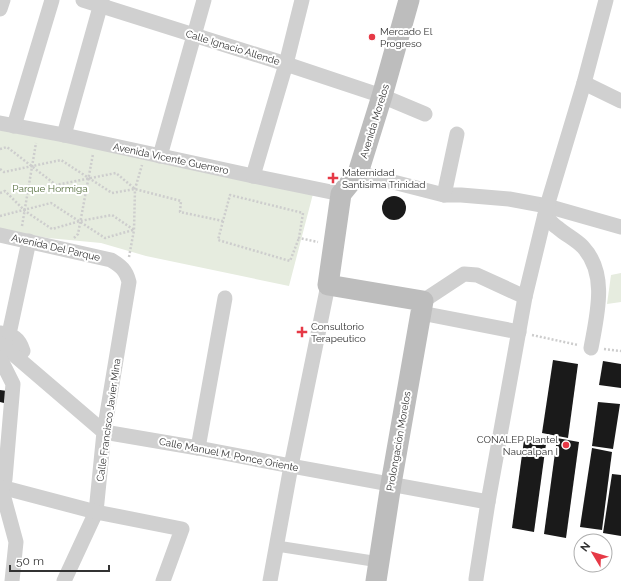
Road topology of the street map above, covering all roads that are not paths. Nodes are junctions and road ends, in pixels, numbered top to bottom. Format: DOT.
graph roads {
  1 [pos="3,0"];
  2 [pos="52,0"];
  3 [pos="83,0"];
  4 [pos="204,0"];
  5 [pos="302,0"];
  6 [pos="409,0"];
  7 [pos="606,0"];
  8 [pos="102,2"];
  9 [pos="0,9"];
  10 [pos="194,35"];
  11 [pos="286,64"];
  12 [pos="584,83"];
  13 [pos="382,96"];
  14 [pos="621,101"];
  15 [pos="425,114"];
  16 [pos="7,125"];
  17 [pos="457,134"];
  18 [pos="64,135"];
  19 [pos="160,156"];
  20 [pos="358,173"];
  21 [pos="253,176"];
  22 [pos="341,194"];
  23 [pos="444,195"];
  24 [pos="546,211"];
  25 [pos="621,227"];
  26 [pos="0,235"];
  27 [pos="24,240"];
  28 [pos="127,273"];
  29 [pos="328,285"];
  30 [pos="525,297"];
  31 [pos="225,298"];
  32 [pos="422,307"];
  33 [pos="523,332"];
  34 [pos="2,338"];
  35 [pos="591,348"];
  36 [pos="23,351"];
  37 [pos="0,358"];
  38 [pos="104,432"];
  39 [pos="198,448"];
  40 [pos="291,466"];
  41 [pos="2,483"];
  42 [pos="391,484"];
  43 [pos="488,502"];
  44 [pos="96,512"];
  45 [pos="276,546"];
  46 [pos="377,571"];
  47 [pos="476,579"];
  48 [pos="12,581"];
  49 [pos="64,581"];
  50 [pos="163,581"];
  51 [pos="270,581"];
  1 -- 9 [label="street"];
  2 -- 16 [label="street"];
  3 -- 8 [label="street, Calle Ignacio Allende"];
  4 -- 10 [label="street"];
  5 -- 11 [label="street"];
  6 -- 13 [label="main road, Avenida Morelos"];
  7 -- 12 [label="street"];
  8 -- 10 [label="street, Calle Ignacio Allende"];
  8 -- 18 [label="street"];
  10 -- 11 [label="street, Calle Ignacio Allende"];
  10 -- 19 [label="street"];
  11 -- 13 [label="street, Calle Ignacio Allende"];
  11 -- 21 [label="street"];
  12 -- 14 [label="street"];
  12 -- 24 [label="street"];
  13 -- 15 [label="street, Calle Ignacio Allende"];
  13 -- 20 [label="main road, Avenida Morelos"];
  16 -- 18 [label="street, Avenida Vicente Guerrero"];
  17 -- 23 [label="street"];
  18 -- 19 [label="street, Avenida Vicente Guerrero"];
  19 -- 21 [label="street, Avenida Vicente Guerrero"];
  20 -- 22 [label="main road, Avenida Morelos"];
  20 -- 23 [label="street"];
  21 -- 22 [label="street, Avenida Vicente Guerrero"];
  22 -- 29 [label="main road"];
  23 -- 24 [label="street"];
  24 -- 25 [label="street"];
  24 -- 30 [label="street"];
  24 -- 35 [label="street"];
  26 -- 27 [label="street, Avenida Del Parque"];
  27 -- 28 [label="street, Avenida Del Parque"];
  27 -- 34 [label="street"];
  28 -- 38 [label="street, Calle Francisco Javier Mina"];
  29 -- 32 [label="main road"];
  29 -- 40 [label="street"];
  30 -- 32 [label="street"];
  30 -- 33 [label="street"];
  31 -- 39 [label="street"];
  32 -- 33 [label="street"];
  32 -- 42 [label="main road, Prolongación Morelos"];
  33 -- 43 [label="street"];
  34 -- 36 [label="street"];
  34 -- 38 [label="street"];
  37 -- 41 [label="street"];
  38 -- 39 [label="street, Calle Manuel M. Ponce Oriente"];
  38 -- 44 [label="street, Calle Francisco Javier Mina"];
  39 -- 40 [label="street, Calle Manuel M. Ponce Oriente"];
  40 -- 42 [label="street, Calle Manuel M. Ponce Oriente"];
  40 -- 45 [label="street"];
  41 -- 44 [label="street"];
  41 -- 48 [label="street"];
  42 -- 43 [label="street, Calle Manuel M. Ponce Oriente"];
  42 -- 46 [label="main road, Prolongación Morelos"];
  43 -- 47 [label="street"];
  44 -- 49 [label="street, Calle Francisco Javier Mina"];
  44 -- 50 [label="street"];
  45 -- 46 [label="street"];
  45 -- 51 [label="street"];
}
